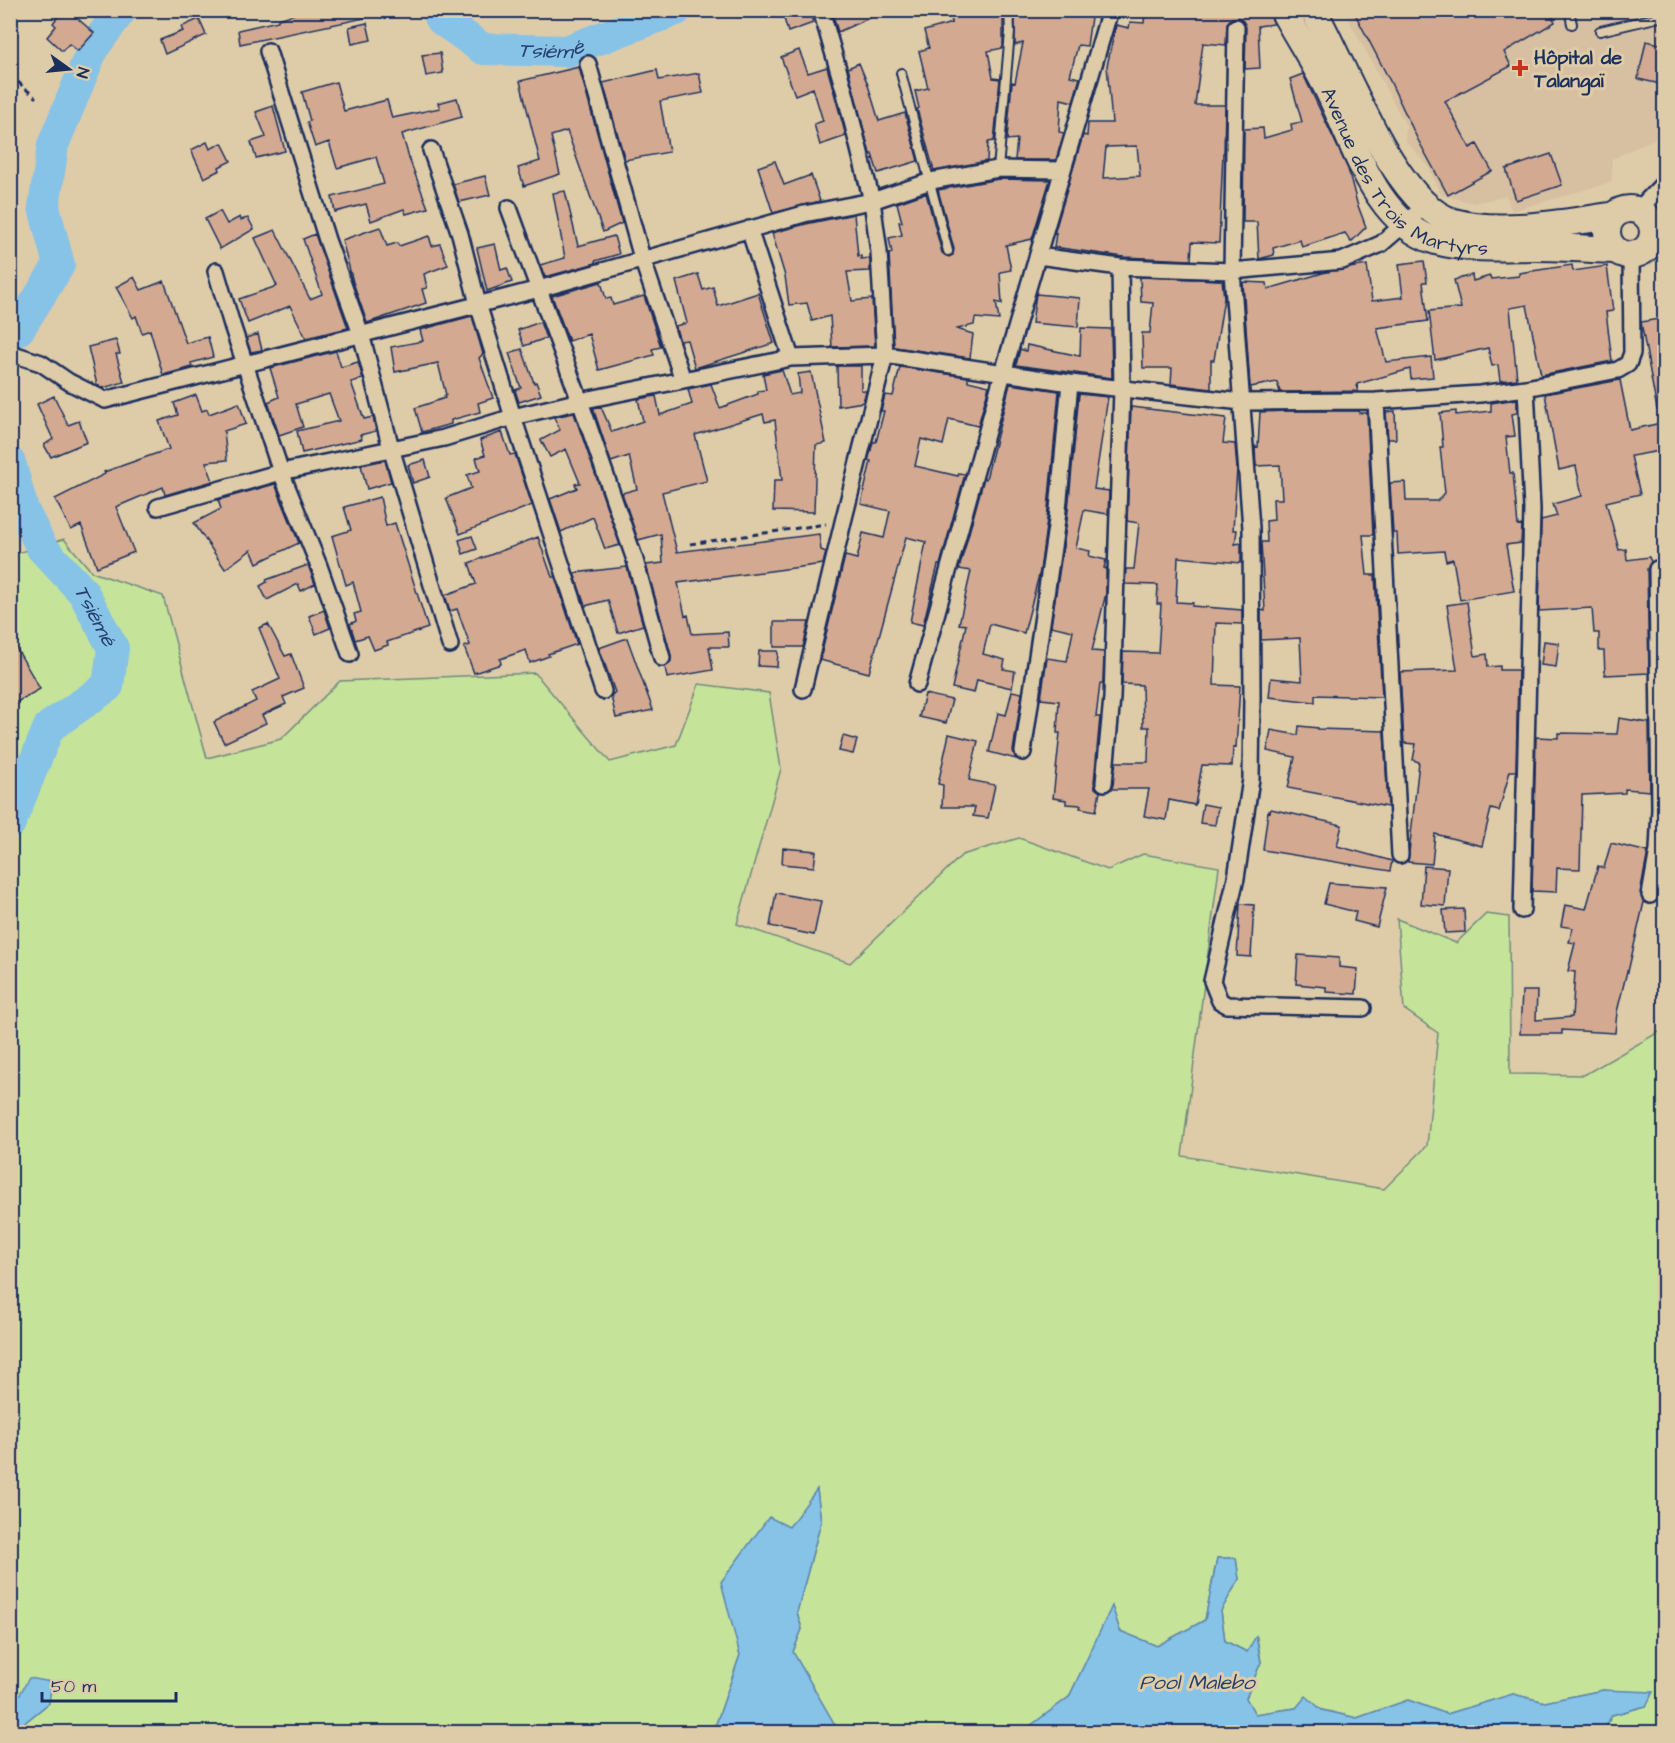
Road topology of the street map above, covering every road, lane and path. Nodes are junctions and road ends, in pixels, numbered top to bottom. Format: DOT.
graph roads {
  1 [pos="820,10"];
  2 [pos="1009,10"];
  3 [pos="1110,10"];
  4 [pos="1283,10"];
  5 [pos="1313,10"];
  6 [pos="1569,10"];
  7 [pos="1665,16"];
  8 [pos="1572,24"];
  9 [pos="1236,27"];
  10 [pos="1600,31"];
  11 [pos="268,51"];
  12 [pos="588,64"];
  13 [pos="901,73"];
  14 [pos="10,75"];
  15 [pos="36,98"];
  16 [pos="431,150"];
  17 [pos="998,169"];
  18 [pos="1063,170"];
  19 [pos="931,181"];
  20 [pos="1665,183"];
  21 [pos="872,201"];
  22 [pos="1425,206"];
  23 [pos="509,208"];
  24 [pos="1649,214"];
  25 [pos="1612,216"];
  26 [pos="1404,225"];
  27 [pos="749,229"];
  28 [pos="1639,250"];
  29 [pos="948,251"];
  30 [pos="1038,256"];
  31 [pos="642,258"];
  32 [pos="1120,267"];
  33 [pos="1232,271"];
  34 [pos="216,272"];
  35 [pos="538,289"];
  36 [pos="478,304"];
  37 [pos="361,334"];
  38 [pos="10,353"];
  39 [pos="885,355"];
  40 [pos="791,358"];
  41 [pos="245,364"];
  42 [pos="1003,373"];
  43 [pos="683,380"];
  44 [pos="1070,383"];
  45 [pos="1526,388"];
  46 [pos="1122,390"];
  47 [pos="580,401"];
  48 [pos="1376,401"];
  49 [pos="1242,402"];
  50 [pos="513,417"];
  51 [pos="391,448"];
  52 [pos="281,472"];
  53 [pos="158,507"];
  54 [pos="843,522"];
  55 [pos="690,544"];
  56 [pos="1657,568"];
  57 [pos="450,645"];
  58 [pos="350,654"];
  59 [pos="662,658"];
  60 [pos="918,684"];
  61 [pos="803,689"];
  62 [pos="603,691"];
  63 [pos="1023,752"];
  64 [pos="1104,783"];
  65 [pos="1661,850"];
  66 [pos="1400,855"];
  67 [pos="1650,895"];
  68 [pos="1522,910"];
  69 [pos="1364,1008"];
  1 -- 21 [label="street"];
  2 -- 17 [label="lane"];
  3 -- 18 [label="street"];
  4 -- 26 [label="main road, Avenue des Trois Martyrs"];
  5 -- 22 [label="main road, Avenue des Trois Martyrs"];
  6 -- 8 [label="lane"];
  7 -- 10 [label="lane"];
  9 -- 33 [label="street"];
  11 -- 37 [label="street"];
  12 -- 31 [label="street"];
  13 -- 19 [label="lane"];
  14 -- 15 [label="path"];
  16 -- 36 [label="street"];
  17 -- 18 [label="street"];
  17 -- 19 [label="street"];
  18 -- 30 [label="street"];
  19 -- 21 [label="street"];
  19 -- 29 [label="lane"];
  20 -- 24 [label="street"];
  21 -- 27 [label="street"];
  21 -- 39 [label="street"];
  22 -- 25 [label="main road, Avenue des Trois Martyrs"];
  22 -- 26 [label="street"];
  23 -- 35 [label="street"];
  24 -- 25 [label="main road"];
  24 -- 28 [label="main road"];
  25 -- 28 [label="main road"];
  26 -- 28 [label="main road, Avenue des Trois Martyrs"];
  26 -- 33 [label="street"];
  27 -- 31 [label="street"];
  27 -- 40 [label="street"];
  28 -- 45 [label="street"];
  30 -- 32 [label="street"];
  30 -- 42 [label="street"];
  31 -- 35 [label="street"];
  31 -- 43 [label="street"];
  32 -- 33 [label="street"];
  32 -- 46 [label="street"];
  33 -- 49 [label="street"];
  34 -- 41 [label="street"];
  35 -- 36 [label="street"];
  35 -- 47 [label="street"];
  36 -- 37 [label="street"];
  36 -- 50 [label="street"];
  37 -- 41 [label="street"];
  37 -- 51 [label="street"];
  38 -- 41 [label="street"];
  39 -- 40 [label="street"];
  39 -- 42 [label="street"];
  39 -- 54 [label="street"];
  40 -- 43 [label="street"];
  41 -- 52 [label="street"];
  42 -- 44 [label="street"];
  42 -- 60 [label="street"];
  43 -- 47 [label="street"];
  44 -- 46 [label="street"];
  44 -- 63 [label="street"];
  45 -- 48 [label="street"];
  45 -- 68 [label="street"];
  46 -- 49 [label="street"];
  46 -- 64 [label="street"];
  47 -- 50 [label="street"];
  47 -- 59 [label="street"];
  48 -- 49 [label="street"];
  48 -- 66 [label="street"];
  49 -- 69 [label="street"];
  50 -- 51 [label="street"];
  50 -- 62 [label="street"];
  51 -- 52 [label="street"];
  51 -- 57 [label="street"];
  52 -- 53 [label="street"];
  52 -- 58 [label="street"];
  54 -- 55 [label="path"];
  54 -- 61 [label="street"];
  56 -- 65 [label="street"];
  65 -- 67 [label="street"];
}
